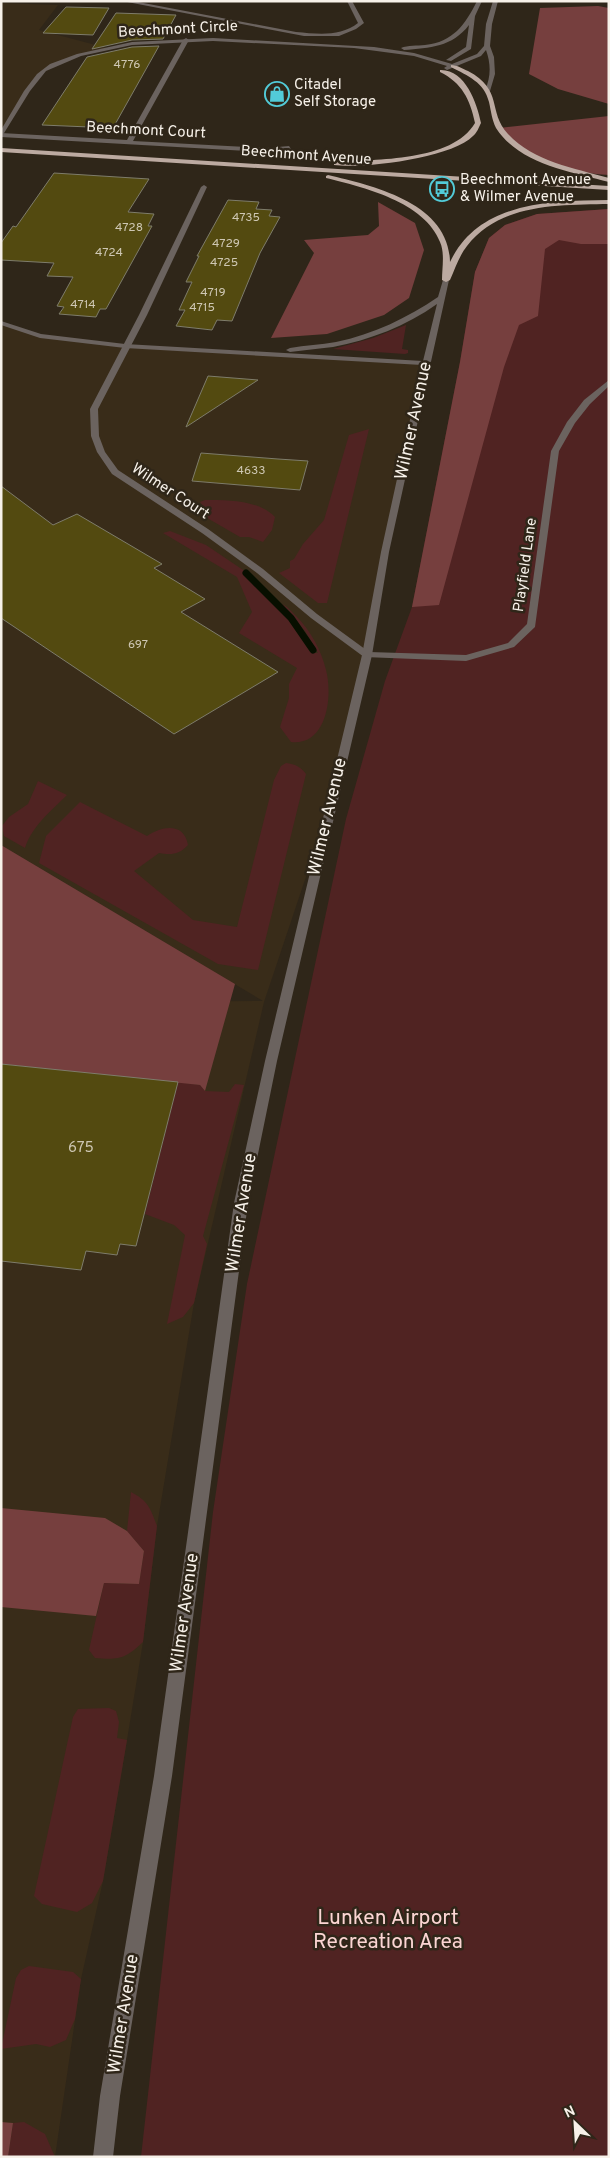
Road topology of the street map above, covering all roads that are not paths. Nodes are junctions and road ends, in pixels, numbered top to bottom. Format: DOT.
graph roads {
  1 [pos="124,1"];
  2 [pos="349,1"];
  3 [pos="480,1"];
  4 [pos="496,1"];
  5 [pos="472,16"];
  6 [pos="186,40"];
  7 [pos="487,46"];
  8 [pos="373,47"];
  9 [pos="444,62"];
  10 [pos="453,66"];
  11 [pos="440,70"];
  12 [pos="488,90"];
  13 [pos="1,135"];
  14 [pos="129,143"];
  15 [pos="290,148"];
  16 [pos="1,150"];
  17 [pos="276,167"];
  18 [pos="609,180"];
  19 [pos="204,187"];
  20 [pos="609,188"];
  21 [pos="609,202"];
  22 [pos="446,280"];
  23 [pos="441,298"];
  24 [pos="1,323"];
  25 [pos="125,346"];
  26 [pos="271,354"];
  27 [pos="426,363"];
  28 [pos="609,382"];
  29 [pos="367,655"];
  30 [pos="103,2157"];
  1 -- 2 [label="street"];
  3 -- 5 [label="street"];
  4 -- 7 [label="street"];
  5 -- 8 [label="street"];
  5 -- 9 [label="street"];
  6 -- 8 [label="street, Beechmont Circle"];
  6 -- 9 [label="street"];
  6 -- 13 [label="street, Beechmont Circle"];
  6 -- 14 [label="street"];
  7 -- 10 [label="street"];
  7 -- 12 [label="street"];
  8 -- 9 [label="street, Beechmont Circle"];
  9 -- 10 [label="street, Beechmont Circle"];
  10 -- 11 [label="street"];
  10 -- 12 [label="highway"];
  11 -- 17 [label="highway"];
  12 -- 18 [label="highway"];
  13 -- 14 [label="street, Beechmont Court"];
  14 -- 15 [label="street, Beechmont Court"];
  16 -- 17 [label="highway, Beechmont Avenue"];
  17 -- 20 [label="highway, Beechmont Avenue"];
  17 -- 22 [label="highway"];
  19 -- 25 [label="street, Wilmer Court"];
  21 -- 22 [label="highway"];
  22 -- 23 [label="street, Wilmer Avenue"];
  23 -- 26 [label="street"];
  23 -- 27 [label="street, Wilmer Avenue"];
  24 -- 25 [label="street"];
  25 -- 26 [label="street"];
  25 -- 29 [label="street, Wilmer Court"];
  26 -- 27 [label="street"];
  27 -- 29 [label="street, Wilmer Avenue"];
  28 -- 29 [label="street, Playfield Lane"];
  29 -- 30 [label="street, Wilmer Avenue"];
}
